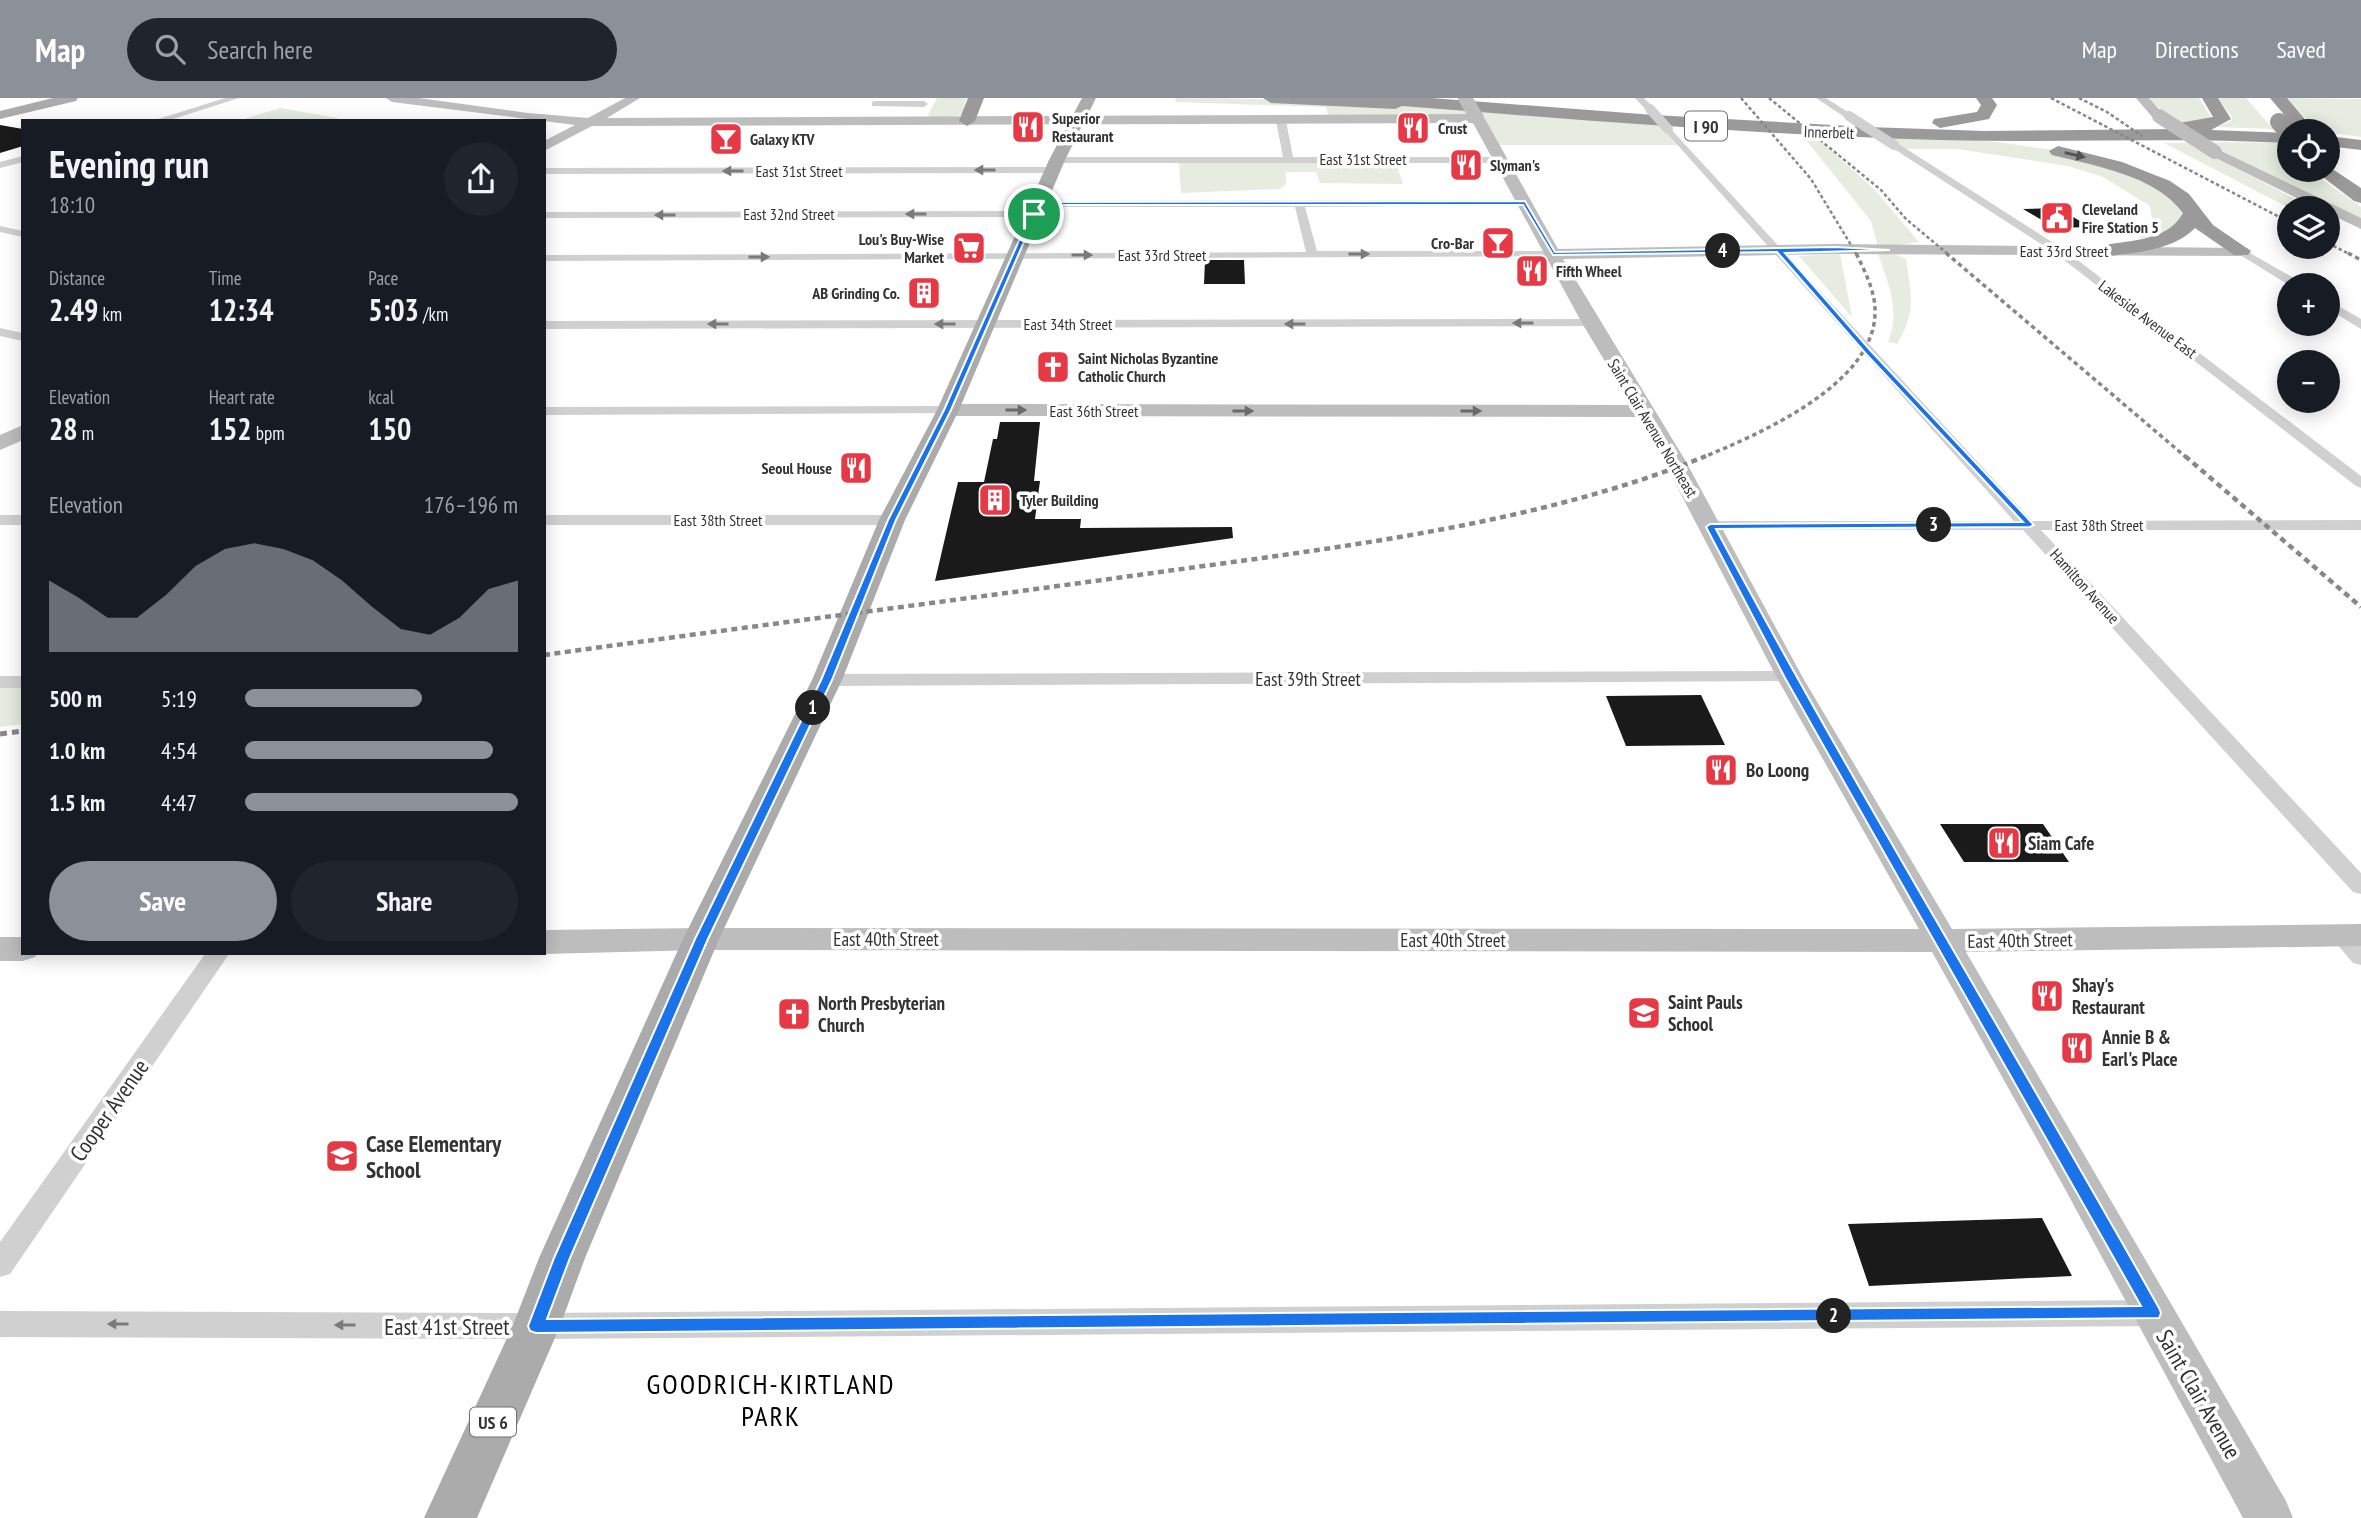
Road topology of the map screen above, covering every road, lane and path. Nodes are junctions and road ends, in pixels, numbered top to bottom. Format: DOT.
graph roads {
  1 [pos="47,98"];
  2 [pos="71,98"];
  3 [pos="235,98"];
  4 [pos="392,98"];
  5 [pos="634,98"];
  6 [pos="976,98"];
  7 [pos="1089,98"];
  8 [pos="1271,98"];
  9 [pos="1369,98"];
  10 [pos="1441,98"];
  11 [pos="1453,98"];
  12 [pos="1639,98"];
  13 [pos="1820,98"];
  14 [pos="1984,98"];
  15 [pos="2142,98"];
  16 [pos="2210,98"];
  17 [pos="2259,98"];
  18 [pos="2278,98"];
  19 [pos="926,101"];
  20 [pos="875,104"];
  21 [pos="0,109"];
  22 [pos="1475,109"];
  23 [pos="1502,110"];
  24 [pos="0,115"];
  25 [pos="162,119"];
  26 [pos="2281,119"];
  27 [pos="2287,119"];
  28 [pos="914,121"];
  29 [pos="967,121"];
  30 [pos="1079,121"];
  31 [pos="1281,121"];
  32 [pos="590,122"];
  33 [pos="1886,128"];
  34 [pos="2110,130"];
  35 [pos="2277,130"];
  36 [pos="2277,130"];
  37 [pos="1910,135"];
  38 [pos="2340,140"];
  39 [pos="2361,143"];
  40 [pos="546,146"];
  41 [pos="21,159"];
  42 [pos="1288,159"];
  43 [pos="1500,160"];
  44 [pos="2340,164"];
  45 [pos="0,165"];
  46 [pos="1055,165"];
  47 [pos="546,171"];
  48 [pos="2361,181"];
  49 [pos="2340,182"];
  50 [pos="2361,197"];
  51 [pos="1299,203"];
  52 [pos="1525,203"];
  53 [pos="1036,209"];
  54 [pos="2192,214"];
  55 [pos="546,215"];
  56 [pos="2361,225"];
  57 [pos="0,229"];
  58 [pos="21,234"];
  59 [pos="1780,251"];
  60 [pos="2059,251"];
  61 [pos="2103,251"];
  62 [pos="2241,251"];
  63 [pos="1311,254"];
  64 [pos="1553,254"];
  65 [pos="1014,256"];
  66 [pos="546,258"];
  67 [pos="2277,273"];
  68 [pos="2340,312"];
  69 [pos="1591,323"];
  70 [pos="984,324"];
  71 [pos="546,325"];
  72 [pos="2361,325"];
  73 [pos="0,332"];
  74 [pos="21,337"];
  75 [pos="948,410"];
  76 [pos="546,411"];
  77 [pos="1643,411"];
  78 [pos="21,432"];
  79 [pos="0,444"];
  80 [pos="2361,483"];
  81 [pos="0,520"];
  82 [pos="21,520"];
  83 [pos="546,520"];
  84 [pos="892,520"];
  85 [pos="2030,525"];
  86 [pos="2361,525"];
  87 [pos="1710,527"];
  88 [pos="1790,677"];
  89 [pos="827,680"];
  90 [pos="0,682"];
  91 [pos="21,682"];
  92 [pos="2361,887"];
  93 [pos="701,939"];
  94 [pos="546,942"];
  95 [pos="1942,942"];
  96 [pos="2355,943"];
  97 [pos="0,949"];
  98 [pos="21,949"];
  99 [pos="216,955"];
  100 [pos="0,1265"];
  101 [pos="2153,1313"];
  102 [pos="0,1324"];
  103 [pos="536,1326"];
  104 [pos="450,1518"];
  105 [pos="2269,1518"];
  1 -- 21 [label="main road"];
  2 -- 24 [label="main road"];
  3 -- 25 [label="street"];
  4 -- 32 [label="main road"];
  5 -- 32 [label="main road"];
  6 -- 29 [label="highway"];
  7 -- 30 [label="main road, US 6"];
  8 -- 23 [label="highway"];
  9 -- 23 [label="highway, Innerbelt / I 90"];
  10 -- 22 [label="highway, Innerbelt / I 90"];
  11 -- 22 [label="highway"];
  12 -- 59 [label="street, Hamilton Avenue, bridge"];
  13 -- 60 [label="street, Lakeside Avenue East, bridge"];
  14 -- 33 [label="highway"];
  15 -- 56 [label="main road, bridge"];
  16 -- 34 [label="highway"];
  17 -- 26 [label="highway"];
  18 -- 27 [label="highway"];
  19 -- 20 [label="street"];
  19 -- 28 [label="street"];
  22 -- 31 [label="main road"];
  22 -- 33 [label="highway, Innerbelt / I 90"];
  22 -- 43 [label="main road, Saint Clair Avenue Northeast"];
  23 -- 37 [label="highway, Innerbelt / I 90"];
  28 -- 29 [label="main road"];
  28 -- 32 [label="main road"];
  29 -- 30 [label="main road"];
  30 -- 31 [label="main road"];
  30 -- 46 [label="main road, US 6"];
  31 -- 42 [label="street"];
  32 -- 40 [label="main road"];
  33 -- 34 [label="highway, Innerbelt / I 90"];
  34 -- 35 [label="highway, Innerbelt / I 90"];
  36 -- 37 [label="highway, Innerbelt / I 90"];
  37 -- 54 [label="highway, one-way"];
  38 -- 39 [label="highway"];
  41 -- 45 [label="street"];
  42 -- 43 [label="street, East 31st Street"];
  42 -- 46 [label="street, East 31st Street"];
  43 -- 52 [label="main road, Saint Clair Avenue Northeast"];
  44 -- 48 [label="highway"];
  46 -- 47 [label="street, East 31st Street, one-way"];
  46 -- 53 [label="main road, US 6"];
  49 -- 50 [label="highway"];
  51 -- 52 [label="street, East 32nd Street"];
  51 -- 53 [label="street, East 32nd Street"];
  51 -- 63 [label="street"];
  52 -- 64 [label="main road, Saint Clair Avenue Northeast"];
  53 -- 55 [label="street, East 32nd Street, one-way"];
  53 -- 65 [label="main road, US 6"];
  54 -- 61 [label="highway"];
  54 -- 62 [label="highway"];
  57 -- 58 [label="street"];
  59 -- 60 [label="main road, East 33rd Street"];
  59 -- 64 [label="main road, East 33rd Street"];
  59 -- 85 [label="street, Hamilton Avenue"];
  60 -- 61 [label="main road, East 33rd Street"];
  60 -- 80 [label="street, Lakeside Avenue East"];
  61 -- 62 [label="main road, East 33rd Street"];
  62 -- 67 [label="street"];
  63 -- 64 [label="street, East 33rd Street, one-way"];
  65 -- 63 [label="street, East 33rd Street, one-way"];
  64 -- 69 [label="main road, Saint Clair Avenue Northeast"];
  66 -- 65 [label="street, East 33rd Street, one-way"];
  65 -- 70 [label="main road, US 6"];
  68 -- 72 [label="street"];
  69 -- 70 [label="street, East 34th Street, one-way"];
  69 -- 77 [label="main road, Saint Clair Avenue Northeast"];
  70 -- 71 [label="street, East 34th Street, one-way"];
  70 -- 75 [label="main road, US 6"];
  73 -- 74 [label="street"];
  75 -- 76 [label="street, East 36th Street"];
  75 -- 77 [label="main road, East 36th Street, one-way"];
  75 -- 84 [label="main road, US 6"];
  77 -- 87 [label="main road, Saint Clair Avenue Northeast"];
  78 -- 79 [label="main road"];
  81 -- 82 [label="street"];
  83 -- 84 [label="street, East 38th Street"];
  84 -- 89 [label="main road, US 6"];
  85 -- 86 [label="street, East 38th Street"];
  85 -- 87 [label="street, East 38th Street"];
  85 -- 92 [label="street, Hamilton Avenue"];
  87 -- 88 [label="main road, Saint Clair Avenue Northeast"];
  88 -- 89 [label="street, East 39th Street"];
  88 -- 95 [label="main road, Saint Clair Avenue Northeast"];
  89 -- 93 [label="main road, US 6"];
  90 -- 91 [label="street"];
  93 -- 94 [label="main road, East 40th Street"];
  93 -- 95 [label="main road, East 40th Street"];
  93 -- 103 [label="main road, US 6"];
  95 -- 96 [label="main road, East 40th Street"];
  95 -- 101 [label="main road, Saint Clair Avenue"];
  97 -- 98 [label="main road"];
  99 -- 100 [label="street, Cooper Avenue"];
  101 -- 103 [label="street, East 41st Street"];
  101 -- 105 [label="main road, Saint Clair Avenue"];
  103 -- 102 [label="street, East 41st Street, one-way"];
  103 -- 104 [label="main road, US 6"];
}
